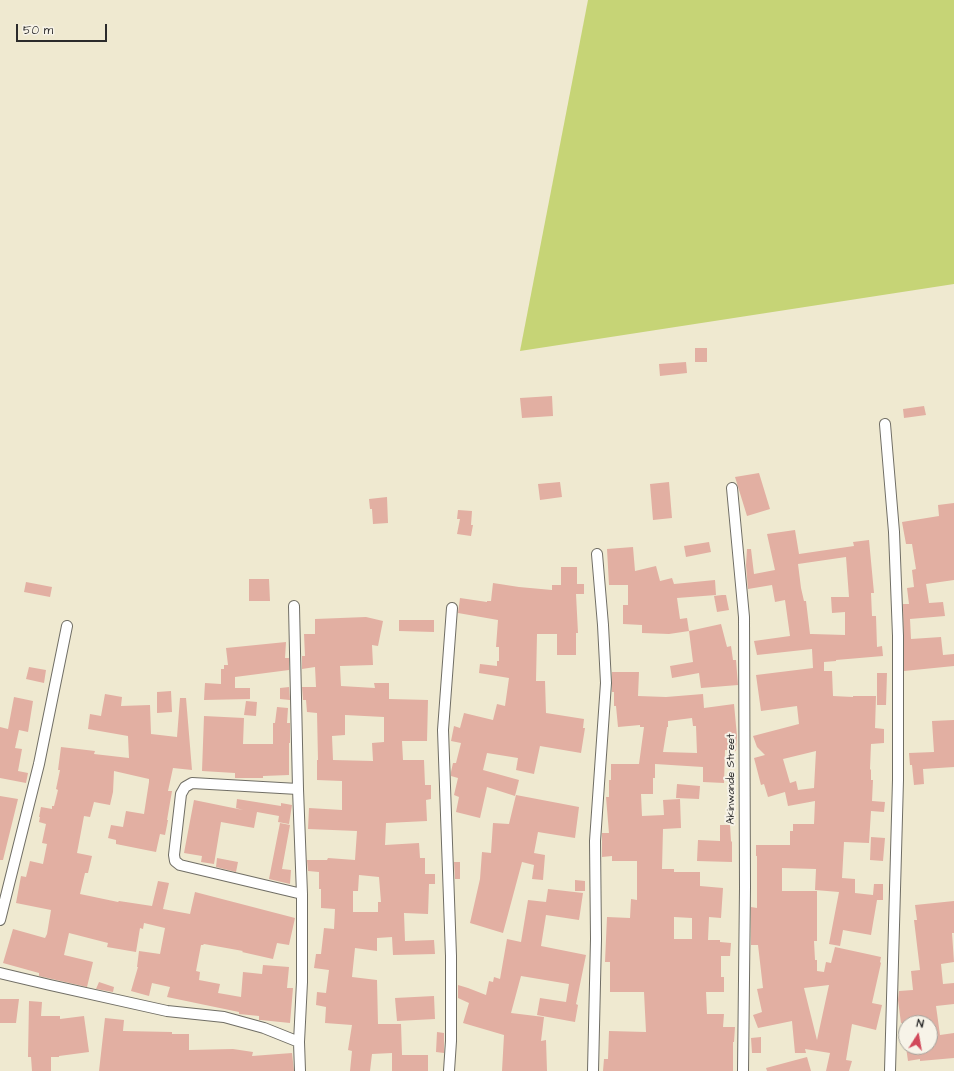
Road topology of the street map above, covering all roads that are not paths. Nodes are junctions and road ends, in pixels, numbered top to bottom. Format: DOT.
graph roads {
  1 [pos="885,424"];
  2 [pos="732,488"];
  3 [pos="597,554"];
  4 [pos="294,606"];
  5 [pos="452,608"];
  6 [pos="67,626"];
  7 [pos="298,789"];
  8 [pos="4,891"];
  9 [pos="302,894"];
  10 [pos="0,920"];
  11 [pos="0,973"];
  12 [pos="299,1042"];
  13 [pos="300,1071"];
  14 [pos="449,1071"];
  15 [pos="593,1071"];
  16 [pos="743,1071"];
  17 [pos="890,1071"];
  1 -- 17 [label="street"];
  2 -- 16 [label="street, Akinwande Street"];
  3 -- 15 [label="street"];
  4 -- 7 [label="street"];
  5 -- 14 [label="street"];
  6 -- 8 [label="street"];
  7 -- 9 [label="street"];
  7 -- 9 [label="street"];
  8 -- 10 [label="street"];
  9 -- 12 [label="street"];
  11 -- 12 [label="street"];
  12 -- 13 [label="street"];
}
